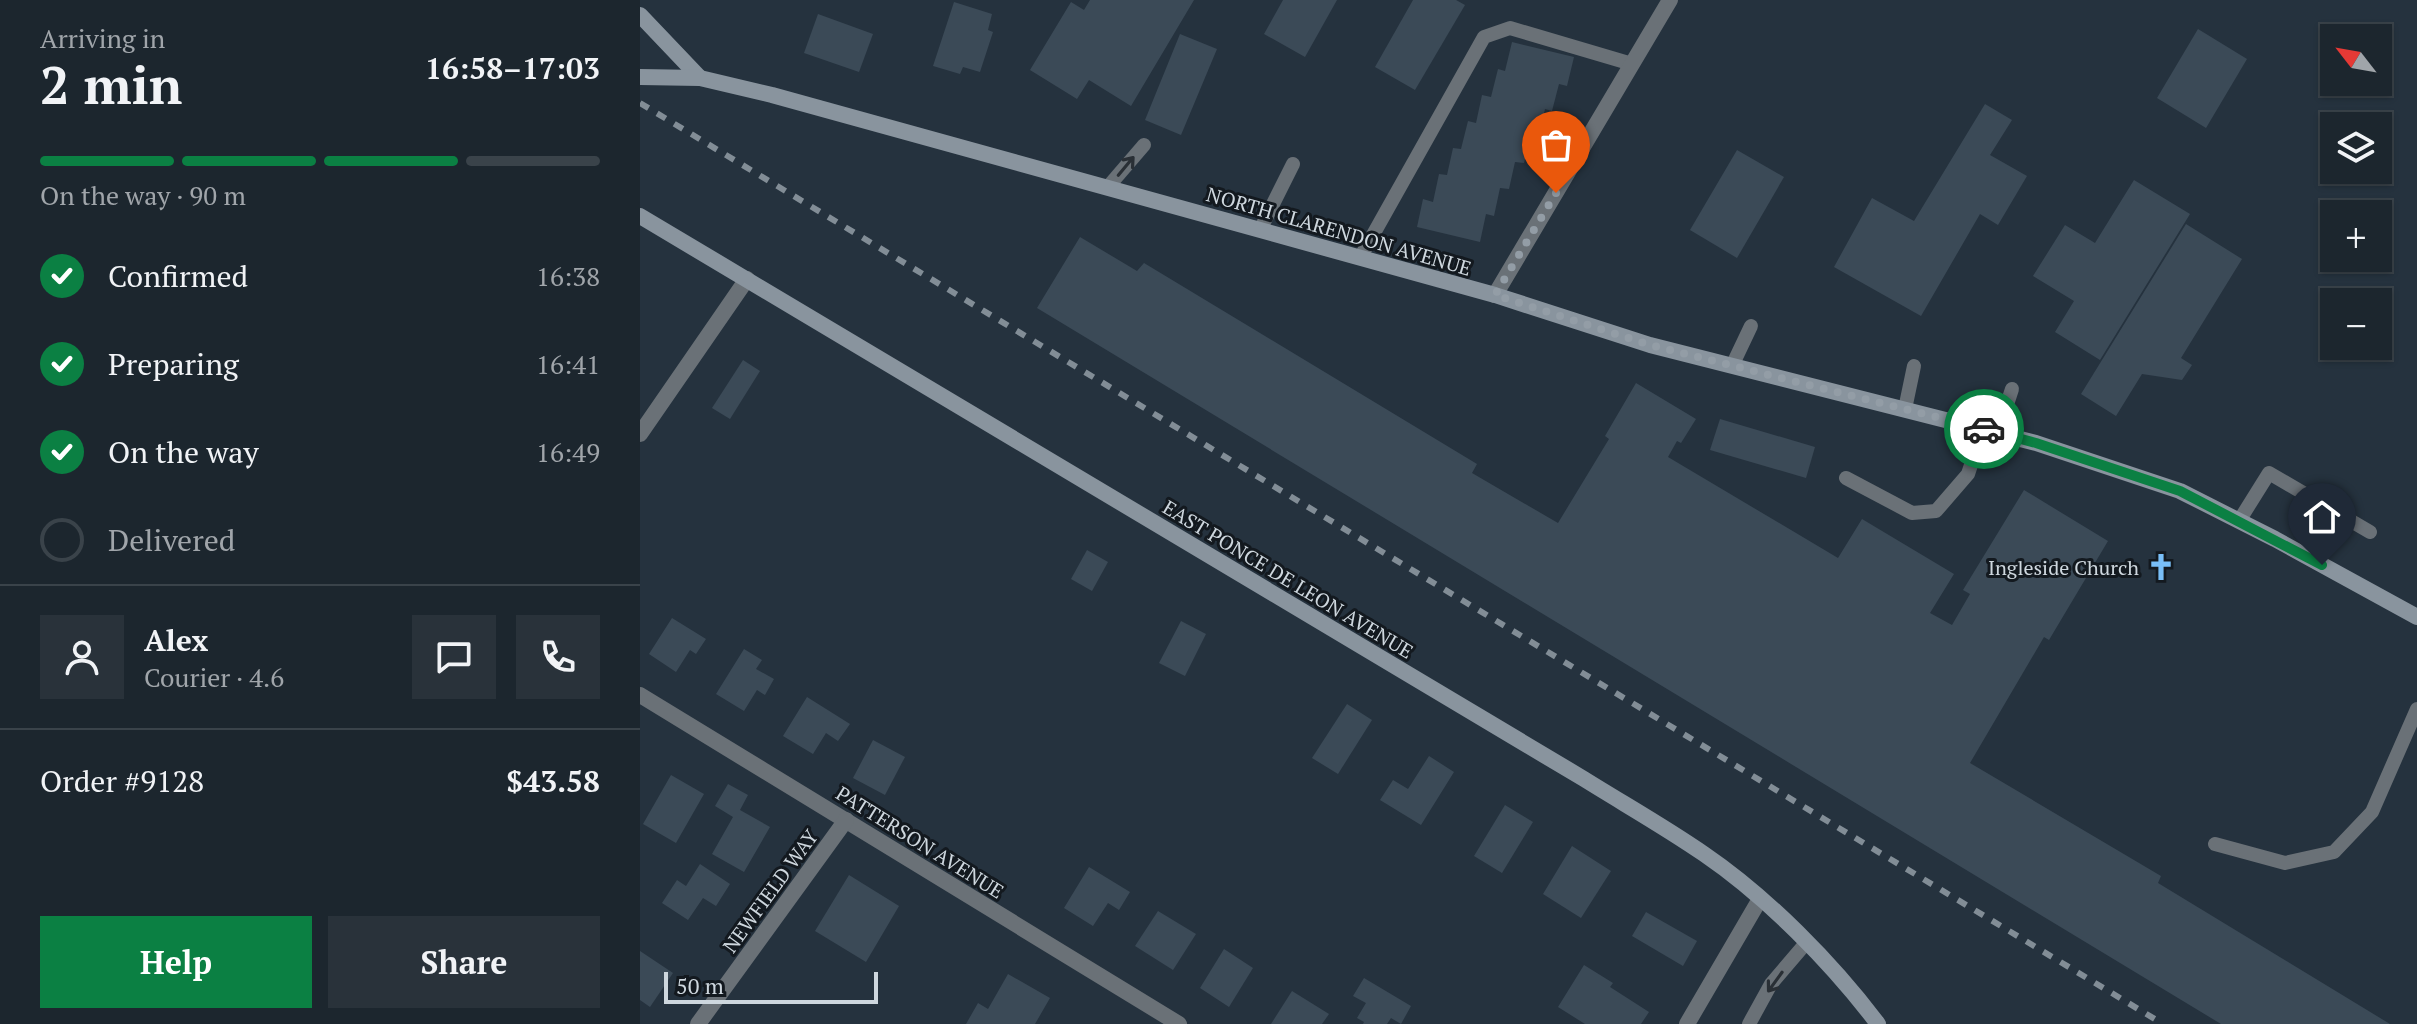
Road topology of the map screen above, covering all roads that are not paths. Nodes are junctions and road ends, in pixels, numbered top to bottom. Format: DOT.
graph roads {
  1 [pos="1670,0"];
  2 [pos="640,15"];
  3 [pos="1632,64"];
  4 [pos="640,77"];
  5 [pos="700,78"];
  6 [pos="1144,145"];
  7 [pos="1293,164"];
  8 [pos="1107,188"];
  9 [pos="640,216"];
  10 [pos="1260,230"];
  11 [pos="1360,258"];
  12 [pos="747,279"];
  13 [pos="1495,295"];
  14 [pos="1751,326"];
  15 [pos="1732,366"];
  16 [pos="1914,366"];
  17 [pos="2012,389"];
  18 [pos="1905,409"];
  19 [pos="1991,430"];
  20 [pos="640,434"];
  21 [pos="1846,478"];
  22 [pos="2239,521"];
  23 [pos="2370,532"];
  24 [pos="2417,617"];
  25 [pos="640,695"];
  26 [pos="2417,709"];
  27 [pos="846,820"];
  28 [pos="2215,844"];
  29 [pos="1760,899"];
  30 [pos="1806,943"];
  31 [pos="698,1024"];
  32 [pos="1179,1024"];
  33 [pos="1687,1024"];
  34 [pos="1749,1024"];
  35 [pos="1878,1024"];
  1 -- 3 [label="street"];
  2 -- 5 [label="street"];
  3 -- 11 [label="lane"];
  3 -- 13 [label="street"];
  4 -- 5 [label="street, NORTH CLARENDON AVENUE"];
  5 -- 8 [label="street, NORTH CLARENDON AVENUE"];
  8 -- 6 [label="lane, one-way"];
  7 -- 10 [label="lane"];
  8 -- 10 [label="street, NORTH CLARENDON AVENUE"];
  9 -- 12 [label="street, EAST PONCE DE LEON AVENUE"];
  10 -- 11 [label="street, NORTH CLARENDON AVENUE"];
  11 -- 13 [label="street, NORTH CLARENDON AVENUE"];
  12 -- 20 [label="street"];
  12 -- 29 [label="street, EAST PONCE DE LEON AVENUE"];
  13 -- 15 [label="street, NORTH CLARENDON AVENUE"];
  14 -- 15 [label="lane"];
  15 -- 18 [label="street, NORTH CLARENDON AVENUE"];
  16 -- 18 [label="lane"];
  17 -- 19 [label="lane"];
  18 -- 19 [label="street, NORTH CLARENDON AVENUE"];
  19 -- 21 [label="lane"];
  19 -- 22 [label="street, NORTH CLARENDON AVENUE"];
  22 -- 23 [label="lane"];
  22 -- 24 [label="street, NORTH CLARENDON AVENUE"];
  25 -- 27 [label="street, PATTERSON AVENUE"];
  26 -- 28 [label="lane"];
  27 -- 31 [label="street, NEWFIELD WAY"];
  27 -- 32 [label="street, PATTERSON AVENUE"];
  29 -- 30 [label="street, EAST PONCE DE LEON AVENUE"];
  29 -- 33 [label="street"];
  30 -- 34 [label="lane, one-way"];
  30 -- 35 [label="street, EAST PONCE DE LEON AVENUE"];
}
